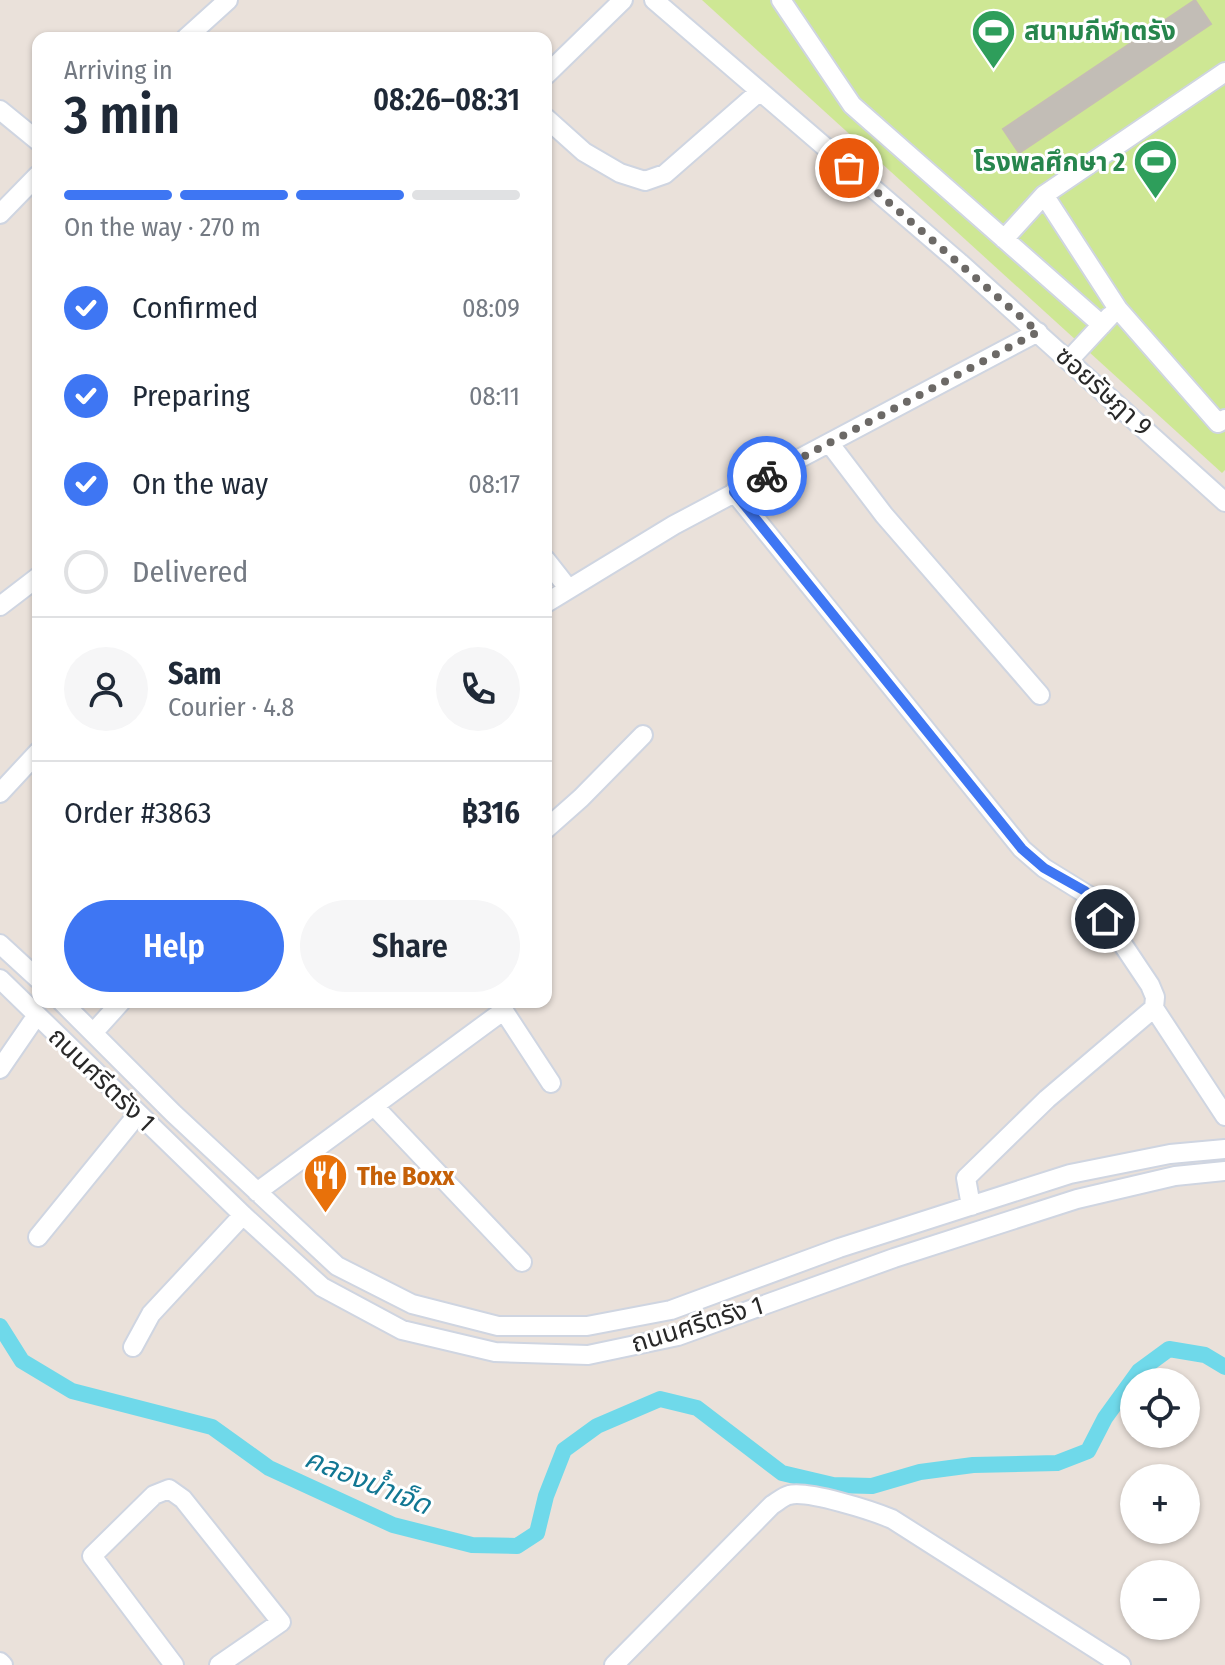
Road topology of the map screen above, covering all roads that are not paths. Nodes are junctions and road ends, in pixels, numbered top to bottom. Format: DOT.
graph roads {
  1 [pos="228,0"];
  2 [pos="623,0"];
  3 [pos="654,0"];
  4 [pos="781,0"];
  5 [pos="193,32"];
  6 [pos="552,69"];
  7 [pos="1225,72"];
  8 [pos="760,91"];
  9 [pos="0,110"];
  10 [pos="552,123"];
  11 [pos="32,136"];
  12 [pos="32,181"];
  13 [pos="1044,195"];
  14 [pos="0,214"];
  15 [pos="1004,239"];
  16 [pos="1118,309"];
  17 [pos="1102,325"];
  18 [pos="1038,332"];
  19 [pos="1069,360"];
  20 [pos="1225,419"];
  21 [pos="830,444"];
  22 [pos="734,492"];
  23 [pos="1223,496"];
  24 [pos="552,568"];
  25 [pos="32,582"];
  26 [pos="568,588"];
  27 [pos="552,599"];
  28 [pos="0,606"];
  29 [pos="1040,695"];
  30 [pos="643,735"];
  31 [pos="32,758"];
  32 [pos="0,793"];
  33 [pos="552,824"];
  34 [pos="0,944"];
  35 [pos="32,973"];
  36 [pos="0,979"];
  37 [pos="68,1008"];
  38 [pos="116,1008"];
  39 [pos="497,1008"];
  40 [pos="501,1008"];
  41 [pos="1154,1008"];
  42 [pos="37,1015"];
  43 [pos="93,1033"];
  44 [pos="0,1069"];
  45 [pos="551,1083"];
  46 [pos="374,1106"];
  47 [pos="138,1114"];
  48 [pos="1225,1116"];
  49 [pos="1225,1149"];
  50 [pos="1225,1171"];
  51 [pos="257,1192"];
  52 [pos="971,1206"];
  53 [pos="243,1215"];
  54 [pos="38,1237"];
  55 [pos="522,1262"];
  56 [pos="133,1347"];
  57 [pos="174,1665"];
  58 [pos="219,1665"];
  59 [pos="614,1665"];
  60 [pos="1121,1665"];
  1 -- 5 [label="street"];
  2 -- 6 [label="street"];
  3 -- 8 [label="street, ซอยรัษฎา 9"];
  4 -- 15 [label="street"];
  7 -- 13 [label="street"];
  8 -- 10 [label="street"];
  8 -- 18 [label="street, ซอยรัษฎา 9"];
  9 -- 11 [label="street"];
  12 -- 14 [label="street"];
  13 -- 15 [label="street"];
  13 -- 16 [label="street"];
  15 -- 17 [label="street"];
  16 -- 17 [label="street"];
  16 -- 20 [label="street"];
  17 -- 19 [label="street"];
  18 -- 19 [label="street, ซอยรัษฎา 9"];
  18 -- 21 [label="street"];
  19 -- 23 [label="street, ซอยรัษฎา 9"];
  21 -- 22 [label="street"];
  21 -- 29 [label="street"];
  22 -- 26 [label="street"];
  22 -- 41 [label="street"];
  24 -- 26 [label="street"];
  25 -- 28 [label="street"];
  26 -- 27 [label="street"];
  30 -- 33 [label="street"];
  31 -- 32 [label="street"];
  34 -- 35 [label="street"];
  36 -- 42 [label="street, ถนนศรีตรัง 1"];
  37 -- 43 [label="street, ถนนศรีตรัง 1"];
  38 -- 43 [label="street"];
  39 -- 46 [label="street"];
  40 -- 45 [label="street"];
  41 -- 48 [label="street"];
  41 -- 52 [label="street"];
  42 -- 44 [label="street"];
  42 -- 47 [label="street, ถนนศรีตรัง 1"];
  43 -- 51 [label="street, ถนนศรีตรัง 1"];
  46 -- 51 [label="street"];
  46 -- 55 [label="street"];
  47 -- 53 [label="street, ถนนศรีตรัง 1"];
  47 -- 54 [label="street"];
  49 -- 52 [label="street, ถนนศรีตรัง 1"];
  50 -- 53 [label="street, ถนนศรีตรัง 1"];
  51 -- 52 [label="street, ถนนศรีตรัง 1"];
  53 -- 56 [label="street"];
  57 -- 58 [label="street"];
  59 -- 60 [label="street"];
}
